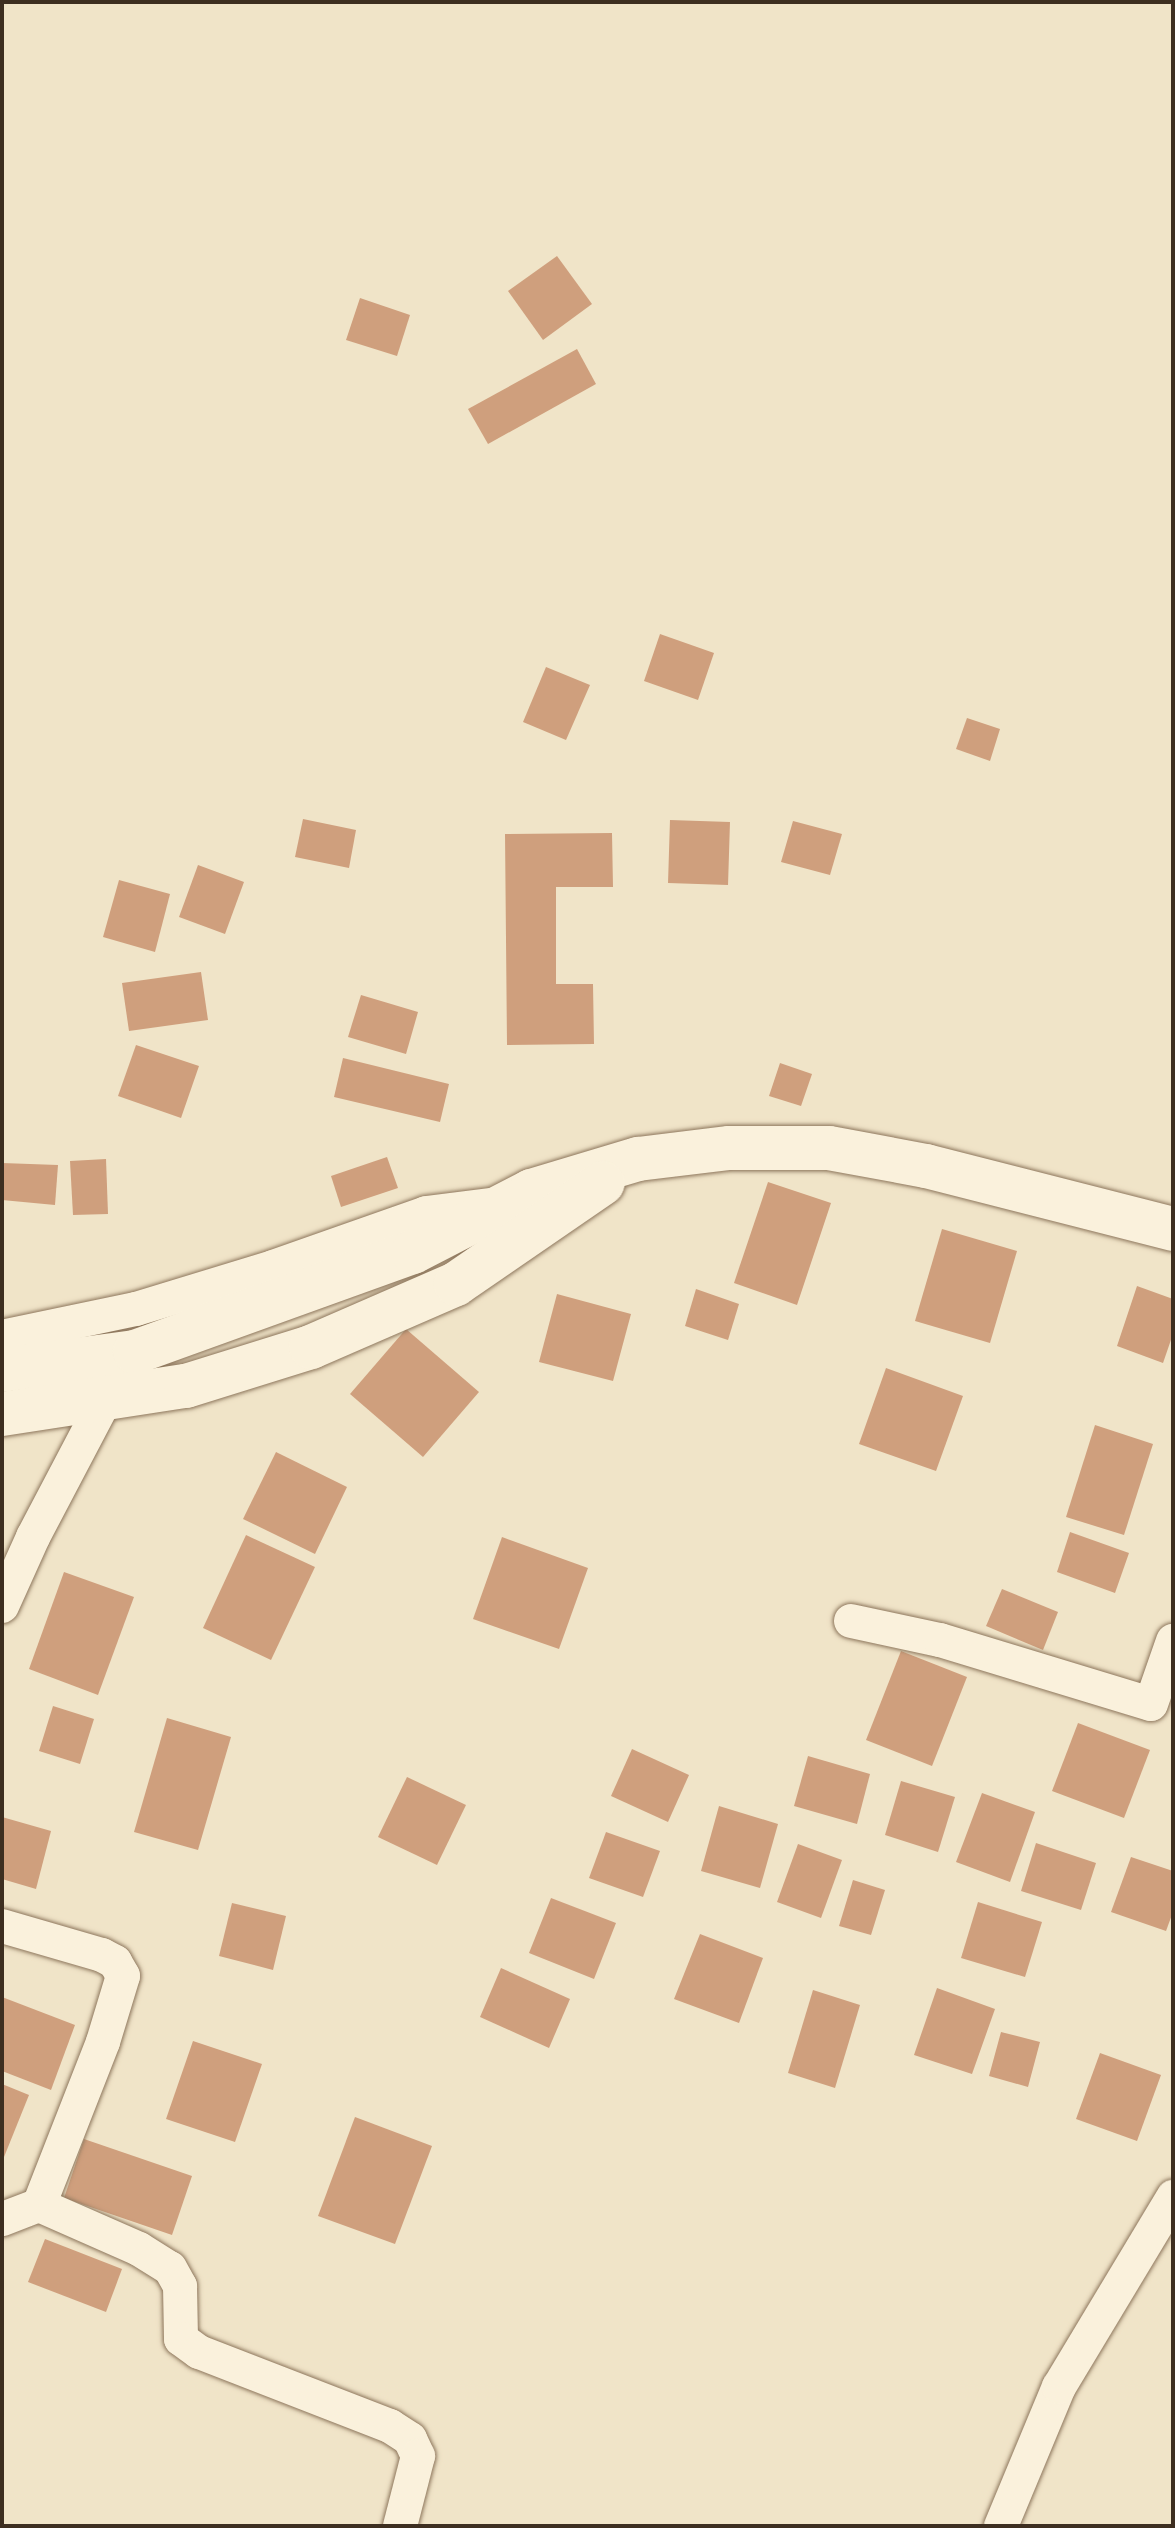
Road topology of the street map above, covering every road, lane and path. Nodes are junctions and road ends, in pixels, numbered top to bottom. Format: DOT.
graph roads {
  1 [pos="638,1159"];
  2 [pos="506,1203"];
  3 [pos="1173,1229"];
  4 [pos="2,1337"];
  5 [pos="2,1370"];
  6 [pos="106,1398"];
  7 [pos="2,1414"];
  8 [pos="2,1606"];
  9 [pos="851,1621"];
  10 [pos="1173,1641"];
  11 [pos="1162,1709"];
  12 [pos="2,1926"];
  13 [pos="1173,2197"];
  14 [pos="39,2205"];
  15 [pos="2,2219"];
  16 [pos="400,2526"];
  17 [pos="1001,2526"];
  1 -- 2 [label="main road"];
  1 -- 3 [label="main road"];
  1 -- 6 [label="main road"];
  2 -- 4 [label="street"];
  2 -- 5 [label="main road"];
  6 -- 7 [label="main road"];
  6 -- 8 [label="street"];
  9 -- 11 [label="street"];
  10 -- 11 [label="street"];
  12 -- 14 [label="street"];
  13 -- 17 [label="street"];
  14 -- 15 [label="street"];
  14 -- 16 [label="street"];
}
